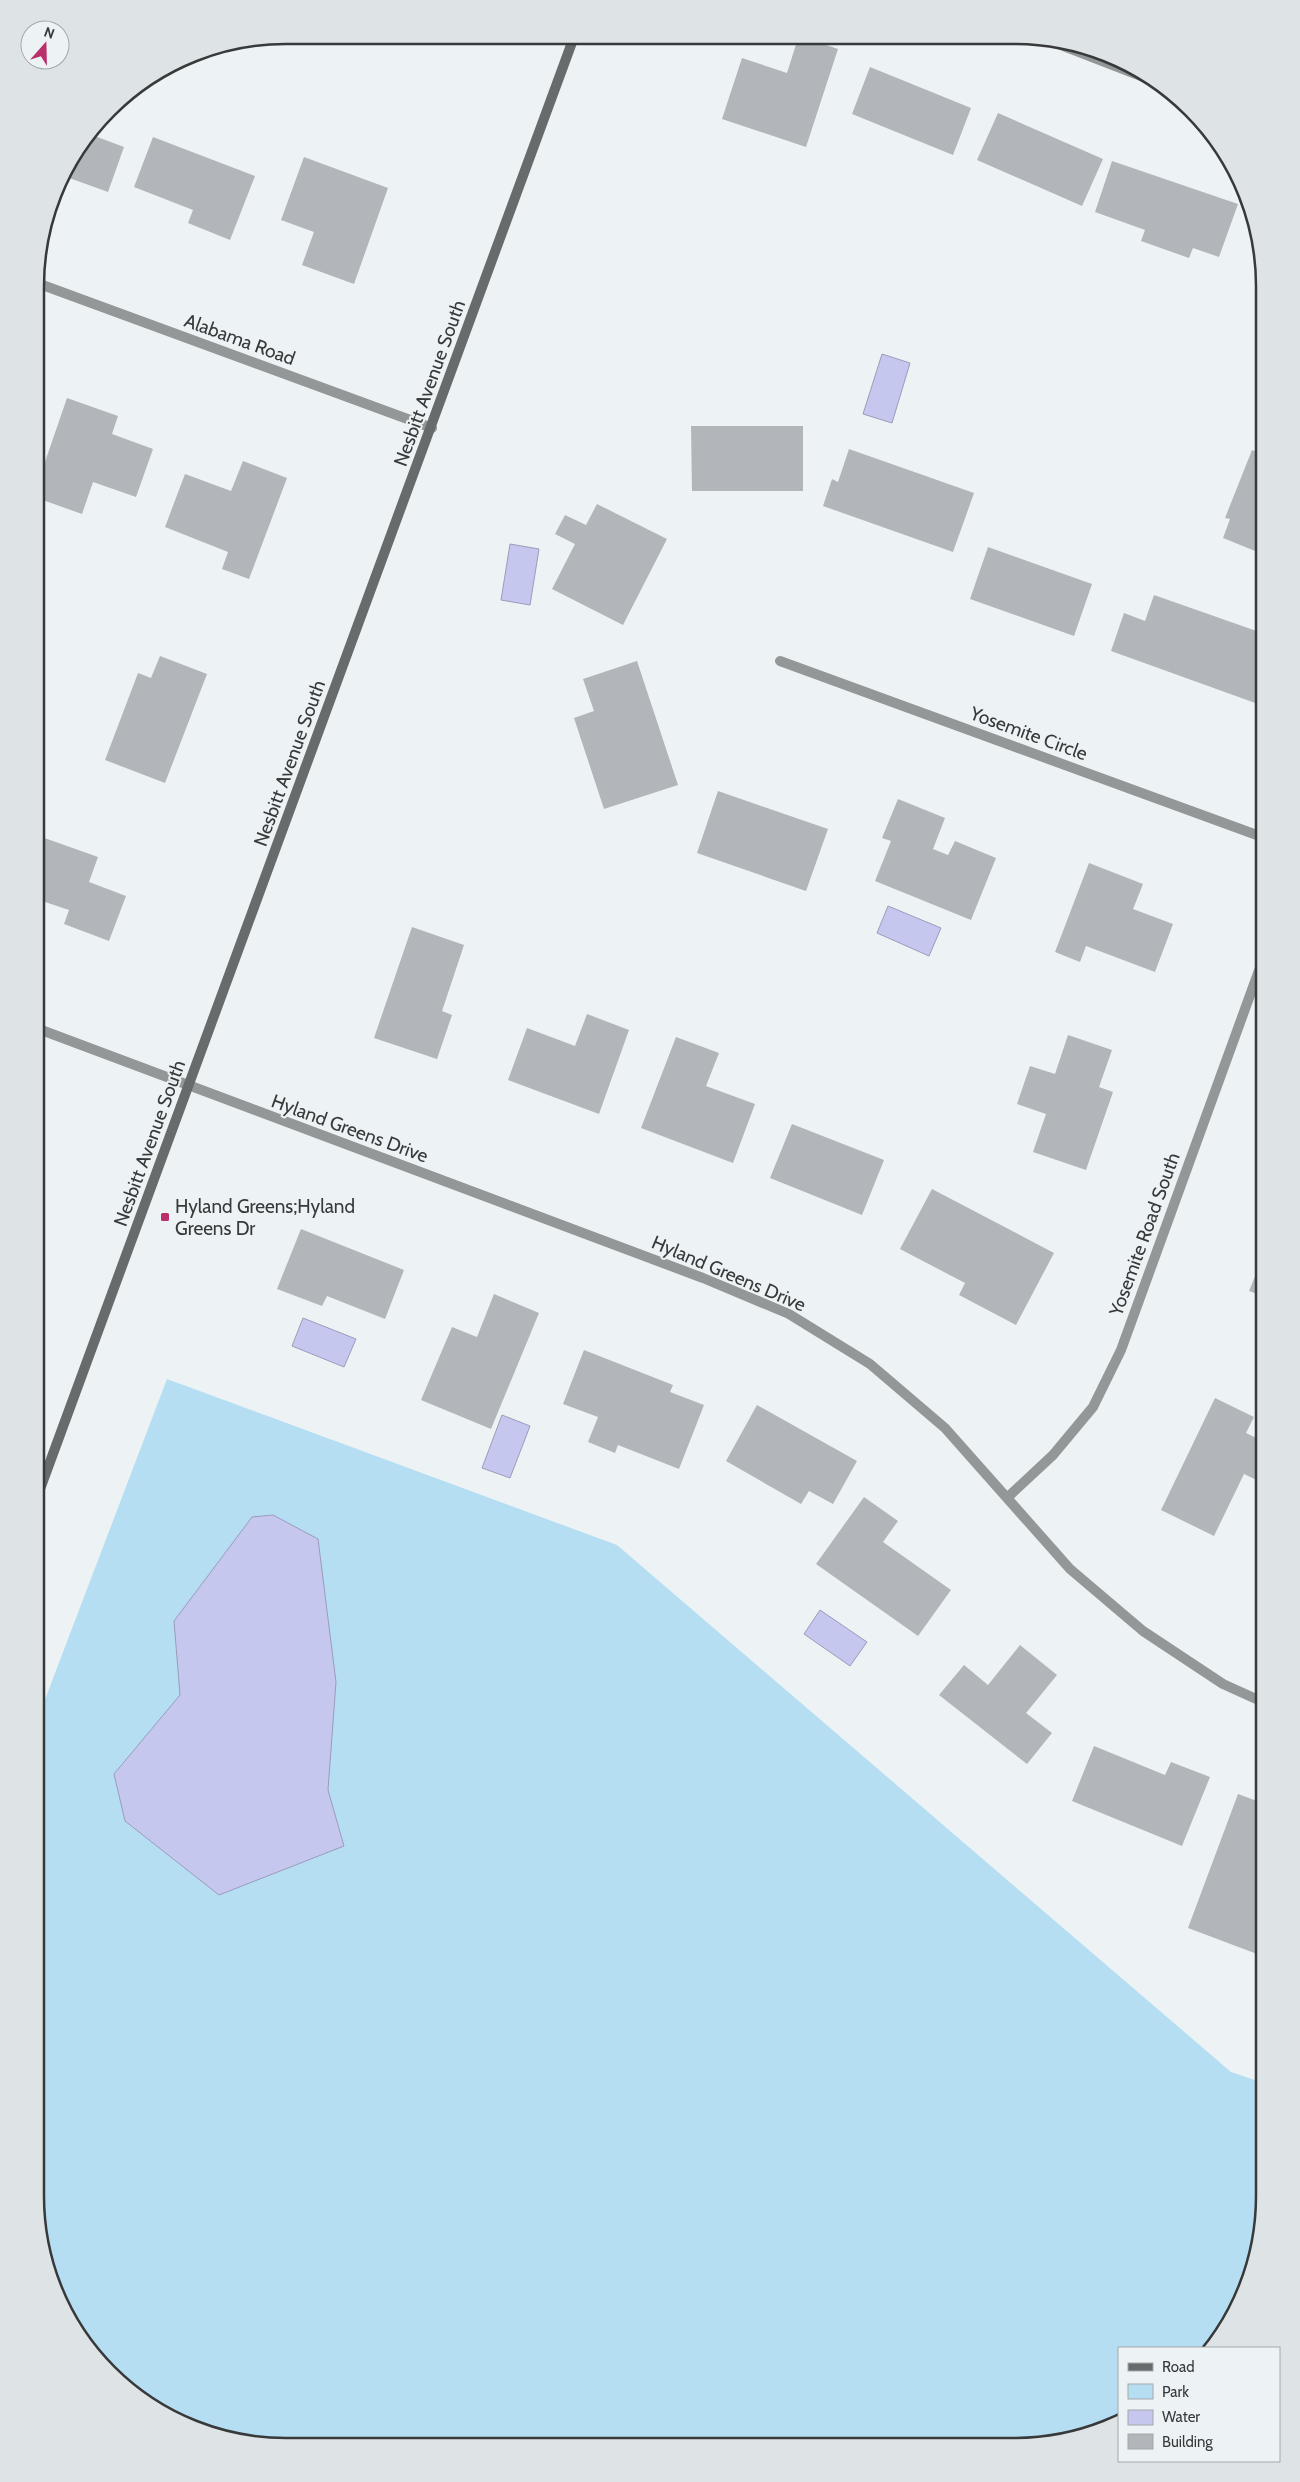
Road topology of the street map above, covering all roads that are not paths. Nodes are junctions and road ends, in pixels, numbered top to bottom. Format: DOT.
graph roads {
  1 [pos="571,44"];
  2 [pos="1092,57"];
  3 [pos="1114,66"];
  4 [pos="44,285"];
  5 [pos="432,428"];
  6 [pos="780,662"];
  7 [pos="1256,835"];
  8 [pos="1256,979"];
  9 [pos="44,1031"];
  10 [pos="189,1086"];
  11 [pos="44,1478"];
  12 [pos="1008,1497"];
  13 [pos="1256,1699"];
  1 -- 5 [label="street, Nesbitt Avenue South"];
  2 -- 3 [label="street"];
  4 -- 5 [label="street, Alabama Road"];
  5 -- 10 [label="street, Nesbitt Avenue South"];
  6 -- 7 [label="street, Yosemite Circle"];
  8 -- 12 [label="street, Yosemite Road South"];
  9 -- 10 [label="street, Hyland Greens Drive"];
  10 -- 11 [label="street, Nesbitt Avenue South"];
  10 -- 12 [label="street, Hyland Greens Drive"];
  12 -- 13 [label="street, Hyland Greens Drive"];
}
